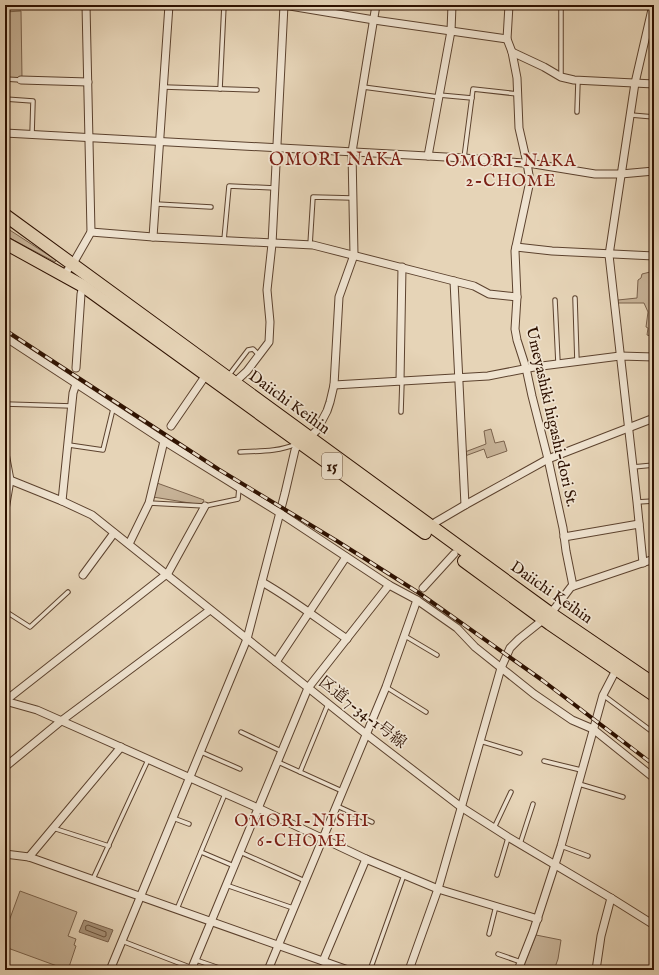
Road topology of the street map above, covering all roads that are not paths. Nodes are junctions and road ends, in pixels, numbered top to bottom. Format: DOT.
graph roads {
  1 [pos="86,5"];
  2 [pos="169,5"];
  3 [pos="224,5"];
  4 [pos="284,5"];
  5 [pos="376,5"];
  6 [pos="452,5"];
  7 [pos="509,5"];
  8 [pos="561,5"];
  9 [pos="653,5"];
  10 [pos="374,20"];
  11 [pos="451,31"];
  12 [pos="507,39"];
  13 [pos="512,52"];
  14 [pos="561,77"];
  15 [pos="5,79"];
  16 [pos="21,80"];
  17 [pos="578,81"];
  18 [pos="88,82"];
  19 [pos="635,83"];
  20 [pos="654,84"];
  21 [pos="164,87"];
  22 [pos="363,87"];
  23 [pos="220,89"];
  24 [pos="257,90"];
  25 [pos="518,94"];
  26 [pos="439,96"];
  27 [pos="472,98"];
  28 [pos="5,99"];
  29 [pos="577,112"];
  30 [pos="631,115"];
  31 [pos="654,117"];
  32 [pos="5,133"];
  33 [pos="32,135"];
  34 [pos="88,138"];
  35 [pos="160,142"];
  36 [pos="277,148"];
  37 [pos="352,152"];
  38 [pos="428,156"];
  39 [pos="464,158"];
  40 [pos="527,163"];
  41 [pos="654,171"];
  42 [pos="621,174"];
  43 [pos="275,188"];
  44 [pos="353,198"];
  45 [pos="156,204"];
  46 [pos="211,207"];
  47 [pos="5,215"];
  48 [pos="5,221"];
  49 [pos="91,232"];
  50 [pos="30,235"];
  51 [pos="153,237"];
  52 [pos="224,241"];
  53 [pos="5,243"];
  54 [pos="272,244"];
  55 [pos="310,245"];
  56 [pos="516,247"];
  57 [pos="609,255"];
  58 [pos="354,256"];
  59 [pos="654,256"];
  60 [pos="72,265"];
  61 [pos="402,267"];
  62 [pos="64,274"];
  63 [pos="454,280"];
  64 [pos="83,286"];
  65 [pos="517,297"];
  66 [pos="575,298"];
  67 [pos="555,300"];
  68 [pos="5,337"];
  69 [pos="259,355"];
  70 [pos="620,356"];
  71 [pos="654,357"];
  72 [pos="578,362"];
  73 [pos="558,365"];
  74 [pos="76,368"];
  75 [pos="526,368"];
  76 [pos="206,375"];
  77 [pos="459,378"];
  78 [pos="231,380"];
  79 [pos="401,381"];
  80 [pos="76,384"];
  81 [pos="334,385"];
  82 [pos="5,404"];
  83 [pos="72,406"];
  84 [pos="113,409"];
  85 [pos="401,412"];
  86 [pos="654,418"];
  87 [pos="171,426"];
  88 [pos="628,427"];
  89 [pos="304,440"];
  90 [pos="164,442"];
  91 [pos="69,445"];
  92 [pos="240,452"];
  93 [pos="5,453"];
  94 [pos="548,459"];
  95 [pos="654,465"];
  96 [pos="633,467"];
  97 [pos="7,479"];
  98 [pos="239,488"];
  99 [pos="62,501"];
  100 [pos="654,501"];
  101 [pos="637,502"];
  102 [pos="149,503"];
  103 [pos="465,505"];
  104 [pos="205,506"];
  105 [pos="5,510"];
  106 [pos="280,513"];
  107 [pos="639,524"];
  108 [pos="431,528"];
  109 [pos="114,533"];
  110 [pos="564,537"];
  111 [pos="129,544"];
  112 [pos="454,554"];
  113 [pos="346,557"];
  114 [pos="654,559"];
  115 [pos="642,563"];
  116 [pos="165,574"];
  117 [pos="83,575"];
  118 [pos="262,582"];
  119 [pos="389,586"];
  120 [pos="573,586"];
  121 [pos="423,588"];
  122 [pos="68,592"];
  123 [pos="417,600"];
  124 [pos="210,610"];
  125 [pos="5,611"];
  126 [pos="308,613"];
  127 [pos="547,616"];
  128 [pos="405,636"];
  129 [pos="248,639"];
  130 [pos="347,639"];
  131 [pos="437,655"];
  132 [pos="276,662"];
  133 [pos="501,668"];
  134 [pos="616,670"];
  135 [pos="654,686"];
  136 [pos="386,687"];
  137 [pos="308,688"];
  138 [pos="603,694"];
  139 [pos="5,701"];
  140 [pos="328,704"];
  141 [pos="426,712"];
  142 [pos="62,721"];
  143 [pos="593,729"];
  144 [pos="241,732"];
  145 [pos="654,733"];
  146 [pos="366,734"];
  147 [pos="480,741"];
  148 [pos="121,747"];
  149 [pos="282,751"];
  150 [pos="200,752"];
  151 [pos="520,753"];
  152 [pos="148,760"];
  153 [pos="277,761"];
  154 [pos="544,761"];
  155 [pos="5,767"];
  156 [pos="240,769"];
  157 [pos="581,770"];
  158 [pos="300,772"];
  159 [pos="189,778"];
  160 [pos="654,778"];
  161 [pos="578,784"];
  162 [pos="342,791"];
  163 [pos="511,792"];
  164 [pos="225,794"];
  165 [pos="623,797"];
  166 [pos="533,804"];
  167 [pos="336,806"];
  168 [pos="461,806"];
  169 [pos="258,808"];
  170 [pos="173,818"];
  171 [pos="372,822"];
  172 [pos="188,824"];
  173 [pos="53,828"];
  174 [pos="494,828"];
  175 [pos="508,837"];
  176 [pos="322,839"];
  177 [pos="520,844"];
  178 [pos="109,846"];
  179 [pos="561,846"];
  180 [pos="200,852"];
  181 [pos="240,852"];
  182 [pos="5,854"];
  183 [pos="588,856"];
  184 [pos="29,857"];
  185 [pos="366,859"];
  186 [pos="554,865"];
  187 [pos="234,866"];
  188 [pos="404,875"];
  189 [pos="497,875"];
  190 [pos="93,880"];
  191 [pos="305,881"];
  192 [pos="226,885"];
  193 [pos="438,889"];
  194 [pos="140,897"];
  195 [pos="612,898"];
  196 [pos="496,906"];
  197 [pos="294,908"];
  198 [pos="176,910"];
  199 [pos="538,919"];
  200 [pos="211,922"];
  201 [pos="653,923"];
  202 [pos="489,934"];
  203 [pos="122,941"];
  204 [pos="278,945"];
  205 [pos="498,954"];
  206 [pos="195,960"];
  207 [pos="323,961"];
  208 [pos="521,962"];
  209 [pos="191,969"];
  210 [pos="110,970"];
  211 [pos="225,970"];
  212 [pos="268,970"];
  213 [pos="348,970"];
  214 [pos="370,970"];
  215 [pos="409,970"];
  216 [pos="518,970"];
  217 [pos="596,970"];
  1 -- 18 [label="street"];
  2 -- 21 [label="street"];
  3 -- 23 [label="lane"];
  4 -- 10 [label="street"];
  4 -- 36 [label="street"];
  5 -- 10 [label="street"];
  6 -- 11 [label="street"];
  7 -- 12 [label="street, Umeyashiki higashi-dori St."];
  8 -- 14 [label="lane"];
  9 -- 19 [label="street"];
  10 -- 11 [label="street"];
  10 -- 22 [label="street"];
  11 -- 12 [label="street"];
  11 -- 26 [label="street"];
  12 -- 13 [label="street, Umeyashiki higashi-dori St."];
  13 -- 14 [label="street"];
  13 -- 25 [label="street, Umeyashiki higashi-dori St."];
  14 -- 17 [label="street"];
  15 -- 16 [label="lane"];
  16 -- 18 [label="street"];
  17 -- 19 [label="street"];
  17 -- 29 [label="lane"];
  18 -- 34 [label="street"];
  19 -- 20 [label="street"];
  19 -- 30 [label="street"];
  21 -- 23 [label="lane"];
  21 -- 35 [label="street"];
  22 -- 26 [label="lane"];
  22 -- 37 [label="street"];
  23 -- 24 [label="lane"];
  25 -- 27 [label="lane"];
  25 -- 40 [label="street, Umeyashiki higashi-dori St."];
  26 -- 27 [label="lane"];
  26 -- 38 [label="street"];
  27 -- 39 [label="lane"];
  28 -- 33 [label="lane"];
  30 -- 31 [label="lane"];
  30 -- 42 [label="street"];
  32 -- 33 [label="street"];
  33 -- 34 [label="street"];
  34 -- 35 [label="street"];
  34 -- 49 [label="street"];
  35 -- 36 [label="street"];
  35 -- 45 [label="street"];
  36 -- 37 [label="street"];
  36 -- 43 [label="street"];
  37 -- 38 [label="street"];
  37 -- 44 [label="street"];
  38 -- 39 [label="street"];
  39 -- 40 [label="street"];
  40 -- 42 [label="street"];
  40 -- 56 [label="street, Umeyashiki higashi-dori St."];
  41 -- 42 [label="street"];
  42 -- 57 [label="street"];
  43 -- 52 [label="lane"];
  43 -- 54 [label="street"];
  44 -- 55 [label="lane"];
  44 -- 58 [label="street"];
  45 -- 46 [label="lane"];
  45 -- 51 [label="street"];
  47 -- 50 [label="highway, Daiichi Keihin / 15"];
  48 -- 50 [label="highway, 15"];
  49 -- 51 [label="street"];
  49 -- 60 [label="street"];
  50 -- 60 [label="highway, Daiichi Keihin / 15"];
  51 -- 52 [label="street"];
  52 -- 54 [label="street"];
  53 -- 62 [label="highway, Daiichi Keihin / 15"];
  54 -- 55 [label="street"];
  54 -- 69 [label="street"];
  55 -- 58 [label="street"];
  56 -- 57 [label="street"];
  56 -- 65 [label="street, Umeyashiki higashi-dori St."];
  57 -- 59 [label="street"];
  57 -- 70 [label="street"];
  58 -- 61 [label="street"];
  58 -- 81 [label="street"];
  60 -- 62 [label="street"];
  60 -- 78 [label="highway, Daiichi Keihin / 15"];
  61 -- 63 [label="street"];
  61 -- 79 [label="street"];
  62 -- 64 [label="highway, Daiichi Keihin / 15"];
  63 -- 65 [label="street"];
  63 -- 77 [label="street"];
  64 -- 74 [label="street"];
  64 -- 76 [label="highway, Daiichi Keihin / 15"];
  65 -- 75 [label="street, Umeyashiki higashi-dori St."];
  66 -- 72 [label="lane"];
  67 -- 73 [label="lane"];
  68 -- 80 [label="street"];
  69 -- 78 [label="street"];
  69 -- 78 [label="lane"];
  70 -- 71 [label="street"];
  70 -- 72 [label="street"];
  70 -- 88 [label="street"];
  72 -- 73 [label="street"];
  73 -- 75 [label="street"];
  75 -- 77 [label="street"];
  75 -- 94 [label="street, Umeyashiki higashi-dori St."];
  76 -- 87 [label="street"];
  76 -- 89 [label="highway, Daiichi Keihin / 15"];
  77 -- 79 [label="street"];
  77 -- 103 [label="street"];
  78 -- 89 [label="highway, Daiichi Keihin / 15"];
  79 -- 81 [label="street"];
  79 -- 85 [label="lane"];
  80 -- 83 [label="street"];
  80 -- 84 [label="street"];
  81 -- 89 [label="street"];
  82 -- 83 [label="lane"];
  83 -- 91 [label="street"];
  84 -- 90 [label="street"];
  84 -- 91 [label="lane"];
  86 -- 88 [label="street"];
  88 -- 94 [label="street"];
  88 -- 96 [label="street"];
  89 -- 92 [label="lane"];
  89 -- 106 [label="street"];
  89 -- 108 [label="highway, Daiichi Keihin / 15"];
  89 -- 112 [label="highway, Daiichi Keihin / 15"];
  90 -- 98 [label="street"];
  90 -- 102 [label="street"];
  91 -- 99 [label="street"];
  93 -- 97 [label="street"];
  94 -- 103 [label="street"];
  94 -- 110 [label="street, Umeyashiki higashi-dori St."];
  95 -- 96 [label="lane"];
  96 -- 101 [label="street"];
  97 -- 99 [label="street, 区道7-34-1号線"];
  97 -- 105 [label="street"];
  98 -- 104 [label="lane"];
  98 -- 106 [label="street"];
  99 -- 109 [label="street, 区道7-34-1号線"];
  100 -- 101 [label="lane"];
  101 -- 107 [label="street"];
  102 -- 104 [label="lane"];
  102 -- 111 [label="street"];
  103 -- 108 [label="street"];
  104 -- 116 [label="street"];
  106 -- 113 [label="street"];
  106 -- 118 [label="street"];
  107 -- 110 [label="street"];
  107 -- 115 [label="street"];
  108 -- 127 [label="highway, Daiichi Keihin / 15"];
  109 -- 111 [label="street, 区道7-34-1号線"];
  109 -- 117 [label="street"];
  110 -- 120 [label="street, Umeyashiki higashi-dori St."];
  111 -- 116 [label="street, 区道7-34-1号線"];
  112 -- 121 [label="street"];
  112 -- 127 [label="highway, Daiichi Keihin / 15"];
  113 -- 119 [label="street"];
  113 -- 126 [label="street"];
  114 -- 115 [label="street"];
  115 -- 120 [label="street"];
  116 -- 124 [label="street, 区道7-34-1号線"];
  116 -- 139 [label="street"];
  118 -- 126 [label="street"];
  118 -- 129 [label="street"];
  119 -- 123 [label="street"];
  119 -- 130 [label="street"];
  120 -- 127 [label="street"];
  122 -- 125 [label="lane"];
  123 -- 128 [label="street"];
  123 -- 133 [label="street"];
  124 -- 129 [label="street, 区道7-34-1号線"];
  124 -- 142 [label="street"];
  126 -- 130 [label="street"];
  126 -- 132 [label="street"];
  127 -- 133 [label="street"];
  127 -- 134 [label="highway, Daiichi Keihin / 15"];
  127 -- 135 [label="highway, Daiichi Keihin / 15"];
  128 -- 131 [label="lane"];
  128 -- 136 [label="street"];
  129 -- 132 [label="street, 区道7-34-1号線"];
  129 -- 150 [label="street"];
  130 -- 137 [label="street"];
  132 -- 137 [label="street, 区道7-34-1号線"];
  133 -- 143 [label="street"];
  133 -- 147 [label="street"];
  134 -- 135 [label="highway, Daiichi Keihin / 15"];
  134 -- 138 [label="street"];
  136 -- 141 [label="lane"];
  136 -- 146 [label="street"];
  137 -- 140 [label="street, 区道7-34-1号線"];
  137 -- 149 [label="street"];
  138 -- 143 [label="street"];
  138 -- 145 [label="lane"];
  139 -- 142 [label="street"];
  140 -- 146 [label="street, 区道7-34-1号線"];
  140 -- 158 [label="lane"];
  142 -- 148 [label="street"];
  142 -- 155 [label="street"];
  143 -- 157 [label="street"];
  143 -- 160 [label="street"];
  144 -- 149 [label="lane"];
  146 -- 162 [label="street"];
  146 -- 168 [label="street, 区道7-34-1号線"];
  147 -- 151 [label="lane"];
  147 -- 168 [label="street"];
  148 -- 152 [label="street"];
  148 -- 173 [label="street"];
  149 -- 153 [label="street"];
  150 -- 156 [label="lane"];
  150 -- 159 [label="street"];
  152 -- 159 [label="street"];
  152 -- 178 [label="lane"];
  153 -- 158 [label="lane"];
  153 -- 169 [label="street"];
  154 -- 157 [label="lane"];
  157 -- 161 [label="street"];
  158 -- 162 [label="lane"];
  159 -- 164 [label="street"];
  159 -- 170 [label="street"];
  161 -- 165 [label="lane"];
  161 -- 179 [label="street"];
  162 -- 167 [label="street"];
  163 -- 174 [label="lane"];
  164 -- 169 [label="street"];
  164 -- 180 [label="lane"];
  166 -- 177 [label="lane"];
  167 -- 171 [label="lane"];
  167 -- 176 [label="street"];
  168 -- 174 [label="street, 区道7-34-1号線"];
  168 -- 193 [label="street"];
  169 -- 176 [label="street"];
  169 -- 181 [label="street"];
  170 -- 172 [label="lane"];
  170 -- 194 [label="street"];
  173 -- 178 [label="lane"];
  173 -- 184 [label="street"];
  174 -- 175 [label="street, 区道7-34-1号線"];
  175 -- 177 [label="street, 区道7-34-1号線"];
  175 -- 189 [label="lane"];
  176 -- 185 [label="street"];
  176 -- 191 [label="street"];
  177 -- 186 [label="street, 区道7-34-1号線"];
  178 -- 190 [label="lane"];
  179 -- 183 [label="lane"];
  179 -- 186 [label="street"];
  180 -- 187 [label="lane"];
  180 -- 198 [label="lane"];
  181 -- 187 [label="street"];
  181 -- 191 [label="lane"];
  182 -- 184 [label="street"];
  184 -- 190 [label="street"];
  185 -- 188 [label="street"];
  185 -- 207 [label="street"];
  186 -- 195 [label="street, 区道7-34-1号線"];
  186 -- 199 [label="street"];
  187 -- 192 [label="street"];
  188 -- 193 [label="street"];
  188 -- 214 [label="lane"];
  190 -- 194 [label="street"];
  191 -- 197 [label="street"];
  192 -- 197 [label="lane"];
  192 -- 200 [label="street"];
  193 -- 196 [label="street"];
  193 -- 215 [label="street"];
  194 -- 198 [label="street"];
  194 -- 203 [label="street"];
  195 -- 201 [label="street, 区道7-34-1号線"];
  195 -- 217 [label="street"];
  196 -- 199 [label="street"];
  196 -- 202 [label="lane"];
  197 -- 204 [label="street"];
  198 -- 200 [label="street"];
  199 -- 208 [label="street"];
  200 -- 204 [label="street"];
  200 -- 206 [label="street"];
  203 -- 209 [label="lane"];
  203 -- 210 [label="street"];
  204 -- 207 [label="street"];
  204 -- 212 [label="street"];
  205 -- 208 [label="lane"];
  206 -- 209 [label="street"];
  206 -- 211 [label="lane"];
  207 -- 213 [label="street"];
  208 -- 216 [label="street"];
}
